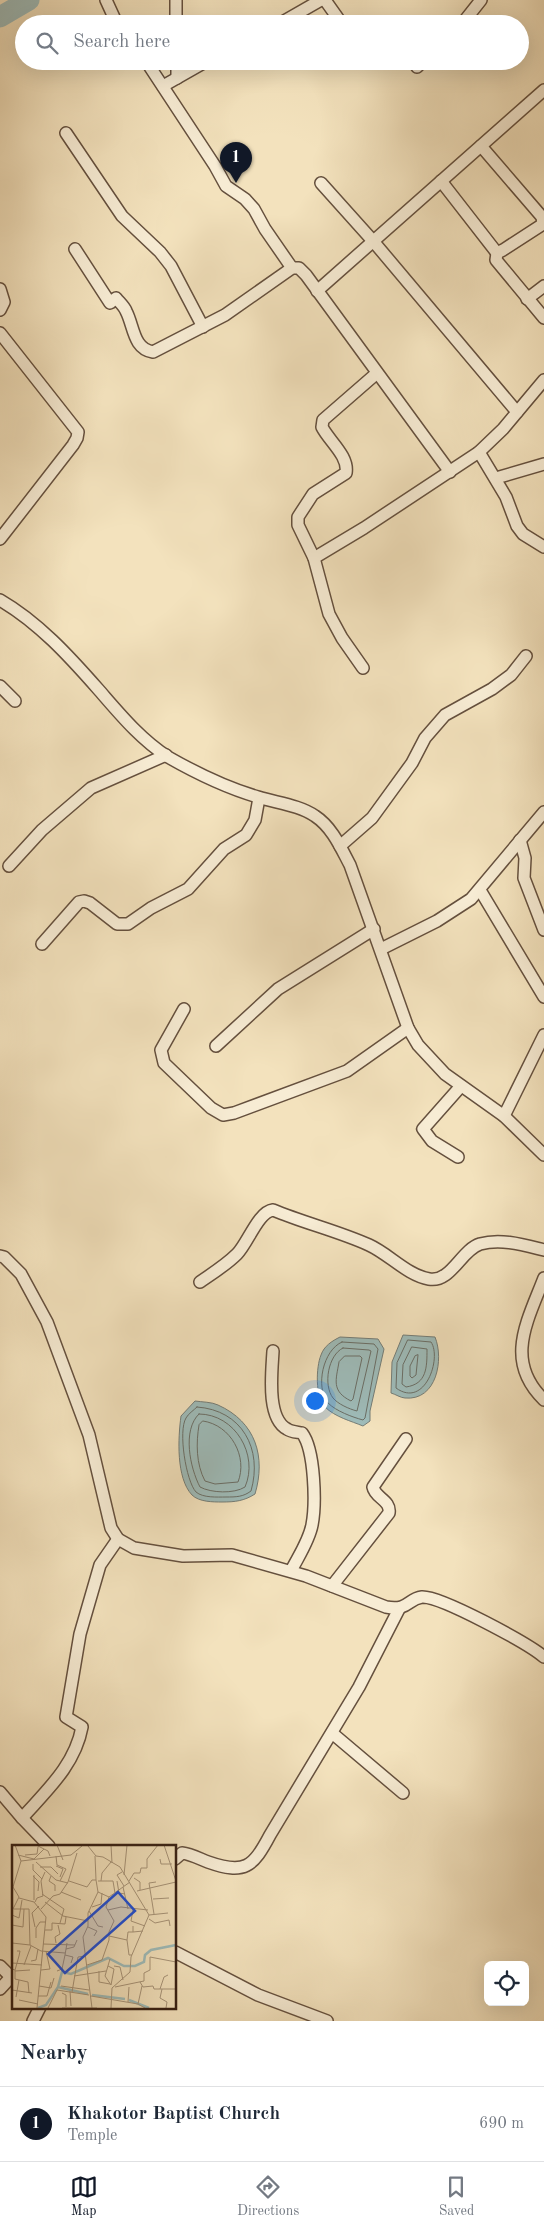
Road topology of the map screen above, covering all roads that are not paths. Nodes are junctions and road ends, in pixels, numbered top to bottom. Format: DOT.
graph roads {
  1 [pos="106,0"];
  2 [pos="176,0"];
  3 [pos="323,0"];
  4 [pos="481,0"];
  5 [pos="302,5"];
  6 [pos="113,15"];
  7 [pos="176,15"];
  8 [pos="290,15"];
  9 [pos="335,15"];
  10 [pos="469,15"];
  11 [pos="152,70"];
  12 [pos="177,70"];
  13 [pos="191,70"];
  14 [pos="177,78"];
  15 [pos="163,86"];
  16 [pos="544,90"];
  17 [pos="66,133"];
  18 [pos="481,146"];
  19 [pos="441,181"];
  20 [pos="321,183"];
  21 [pos="373,241"];
  22 [pos="75,249"];
  23 [pos="498,253"];
  24 [pos="292,268"];
  25 [pos="544,286"];
  26 [pos="0,289"];
  27 [pos="317,291"];
  28 [pos="527,299"];
  29 [pos="0,310"];
  30 [pos="544,318"];
  31 [pos="203,327"];
  32 [pos="0,333"];
  33 [pos="377,372"];
  34 [pos="544,380"];
  35 [pos="517,412"];
  36 [pos="479,452"];
  37 [pos="544,464"];
  38 [pos="450,472"];
  39 [pos="496,478"];
  40 [pos="0,538"];
  41 [pos="544,547"];
  42 [pos="314,558"];
  43 [pos="0,600"];
  44 [pos="526,656"];
  45 [pos="363,668"];
  46 [pos="0,686"];
  47 [pos="15,701"];
  48 [pos="166,755"];
  49 [pos="259,798"];
  50 [pos="544,812"];
  51 [pos="520,840"];
  52 [pos="340,846"];
  53 [pos="8,866"];
  54 [pos="480,890"];
  55 [pos="374,929"];
  56 [pos="544,930"];
  57 [pos="42,944"];
  58 [pos="381,949"];
  59 [pos="544,997"];
  60 [pos="184,1009"];
  61 [pos="408,1028"];
  62 [pos="544,1035"];
  63 [pos="216,1046"];
  64 [pos="461,1086"];
  65 [pos="504,1116"];
  66 [pos="544,1155"];
  67 [pos="458,1157"];
  68 [pos="544,1250"];
  69 [pos="0,1256"];
  70 [pos="544,1278"];
  71 [pos="200,1282"];
  72 [pos="273,1351"];
  73 [pos="544,1400"];
  74 [pos="406,1439"];
  75 [pos="118,1539"];
  76 [pos="291,1571"];
  77 [pos="332,1586"];
  78 [pos="398,1610"];
  79 [pos="544,1657"];
  80 [pos="332,1733"];
  81 [pos="404,1793"];
  82 [pos="2,1798"];
  83 [pos="22,1818"];
  84 [pos="48,1845"];
  85 [pos="176,1858"];
  86 [pos="176,1953"];
  87 [pos="0,1966"];
  88 [pos="12,1979"];
  89 [pos="0,1989"];
  90 [pos="40,2008"];
  91 [pos="33,2021"];
  92 [pos="327,2021"];
  1 -- 6 [label="street"];
  2 -- 7 [label="street"];
  3 -- 5 [label="street"];
  3 -- 9 [label="street"];
  4 -- 10 [label="street"];
  5 -- 8 [label="street"];
  11 -- 15 [label="street"];
  12 -- 14 [label="street"];
  13 -- 14 [label="street"];
  14 -- 15 [label="street"];
  15 -- 24 [label="street"];
  16 -- 18 [label="street"];
  17 -- 31 [label="street"];
  18 -- 19 [label="street"];
  18 -- 23 [label="street"];
  19 -- 21 [label="street"];
  19 -- 23 [label="street"];
  20 -- 21 [label="street"];
  21 -- 27 [label="street"];
  21 -- 35 [label="street"];
  22 -- 31 [label="street"];
  23 -- 28 [label="street"];
  24 -- 27 [label="street"];
  24 -- 31 [label="street"];
  25 -- 28 [label="street"];
  26 -- 29 [label="street"];
  27 -- 33 [label="street"];
  28 -- 30 [label="street"];
  32 -- 40 [label="street"];
  33 -- 38 [label="street"];
  33 -- 42 [label="street"];
  34 -- 35 [label="street"];
  35 -- 36 [label="street"];
  36 -- 38 [label="street"];
  36 -- 39 [label="street"];
  37 -- 39 [label="street"];
  38 -- 42 [label="street"];
  39 -- 41 [label="street"];
  42 -- 45 [label="street"];
  43 -- 48 [label="street"];
  44 -- 52 [label="street"];
  46 -- 47 [label="street"];
  48 -- 49 [label="street"];
  48 -- 53 [label="street"];
  49 -- 52 [label="street"];
  49 -- 57 [label="street"];
  50 -- 51 [label="street"];
  51 -- 54 [label="street"];
  51 -- 56 [label="street"];
  52 -- 55 [label="street"];
  54 -- 58 [label="street"];
  54 -- 59 [label="street"];
  55 -- 58 [label="street"];
  55 -- 63 [label="street"];
  58 -- 61 [label="street"];
  60 -- 61 [label="street"];
  61 -- 64 [label="street"];
  62 -- 65 [label="street"];
  64 -- 65 [label="street"];
  64 -- 67 [label="street"];
  65 -- 66 [label="street"];
  68 -- 71 [label="street"];
  69 -- 75 [label="street"];
  70 -- 73 [label="street"];
  72 -- 76 [label="street"];
  74 -- 77 [label="street"];
  75 -- 76 [label="street"];
  75 -- 83 [label="street"];
  76 -- 77 [label="street"];
  77 -- 78 [label="street"];
  78 -- 79 [label="street"];
  78 -- 80 [label="street"];
  80 -- 81 [label="street"];
  80 -- 85 [label="street"];
  82 -- 83 [label="street"];
  83 -- 84 [label="street"];
  86 -- 92 [label="street"];
  87 -- 88 [label="street"];
  88 -- 89 [label="street"];
  90 -- 91 [label="street"];
}
